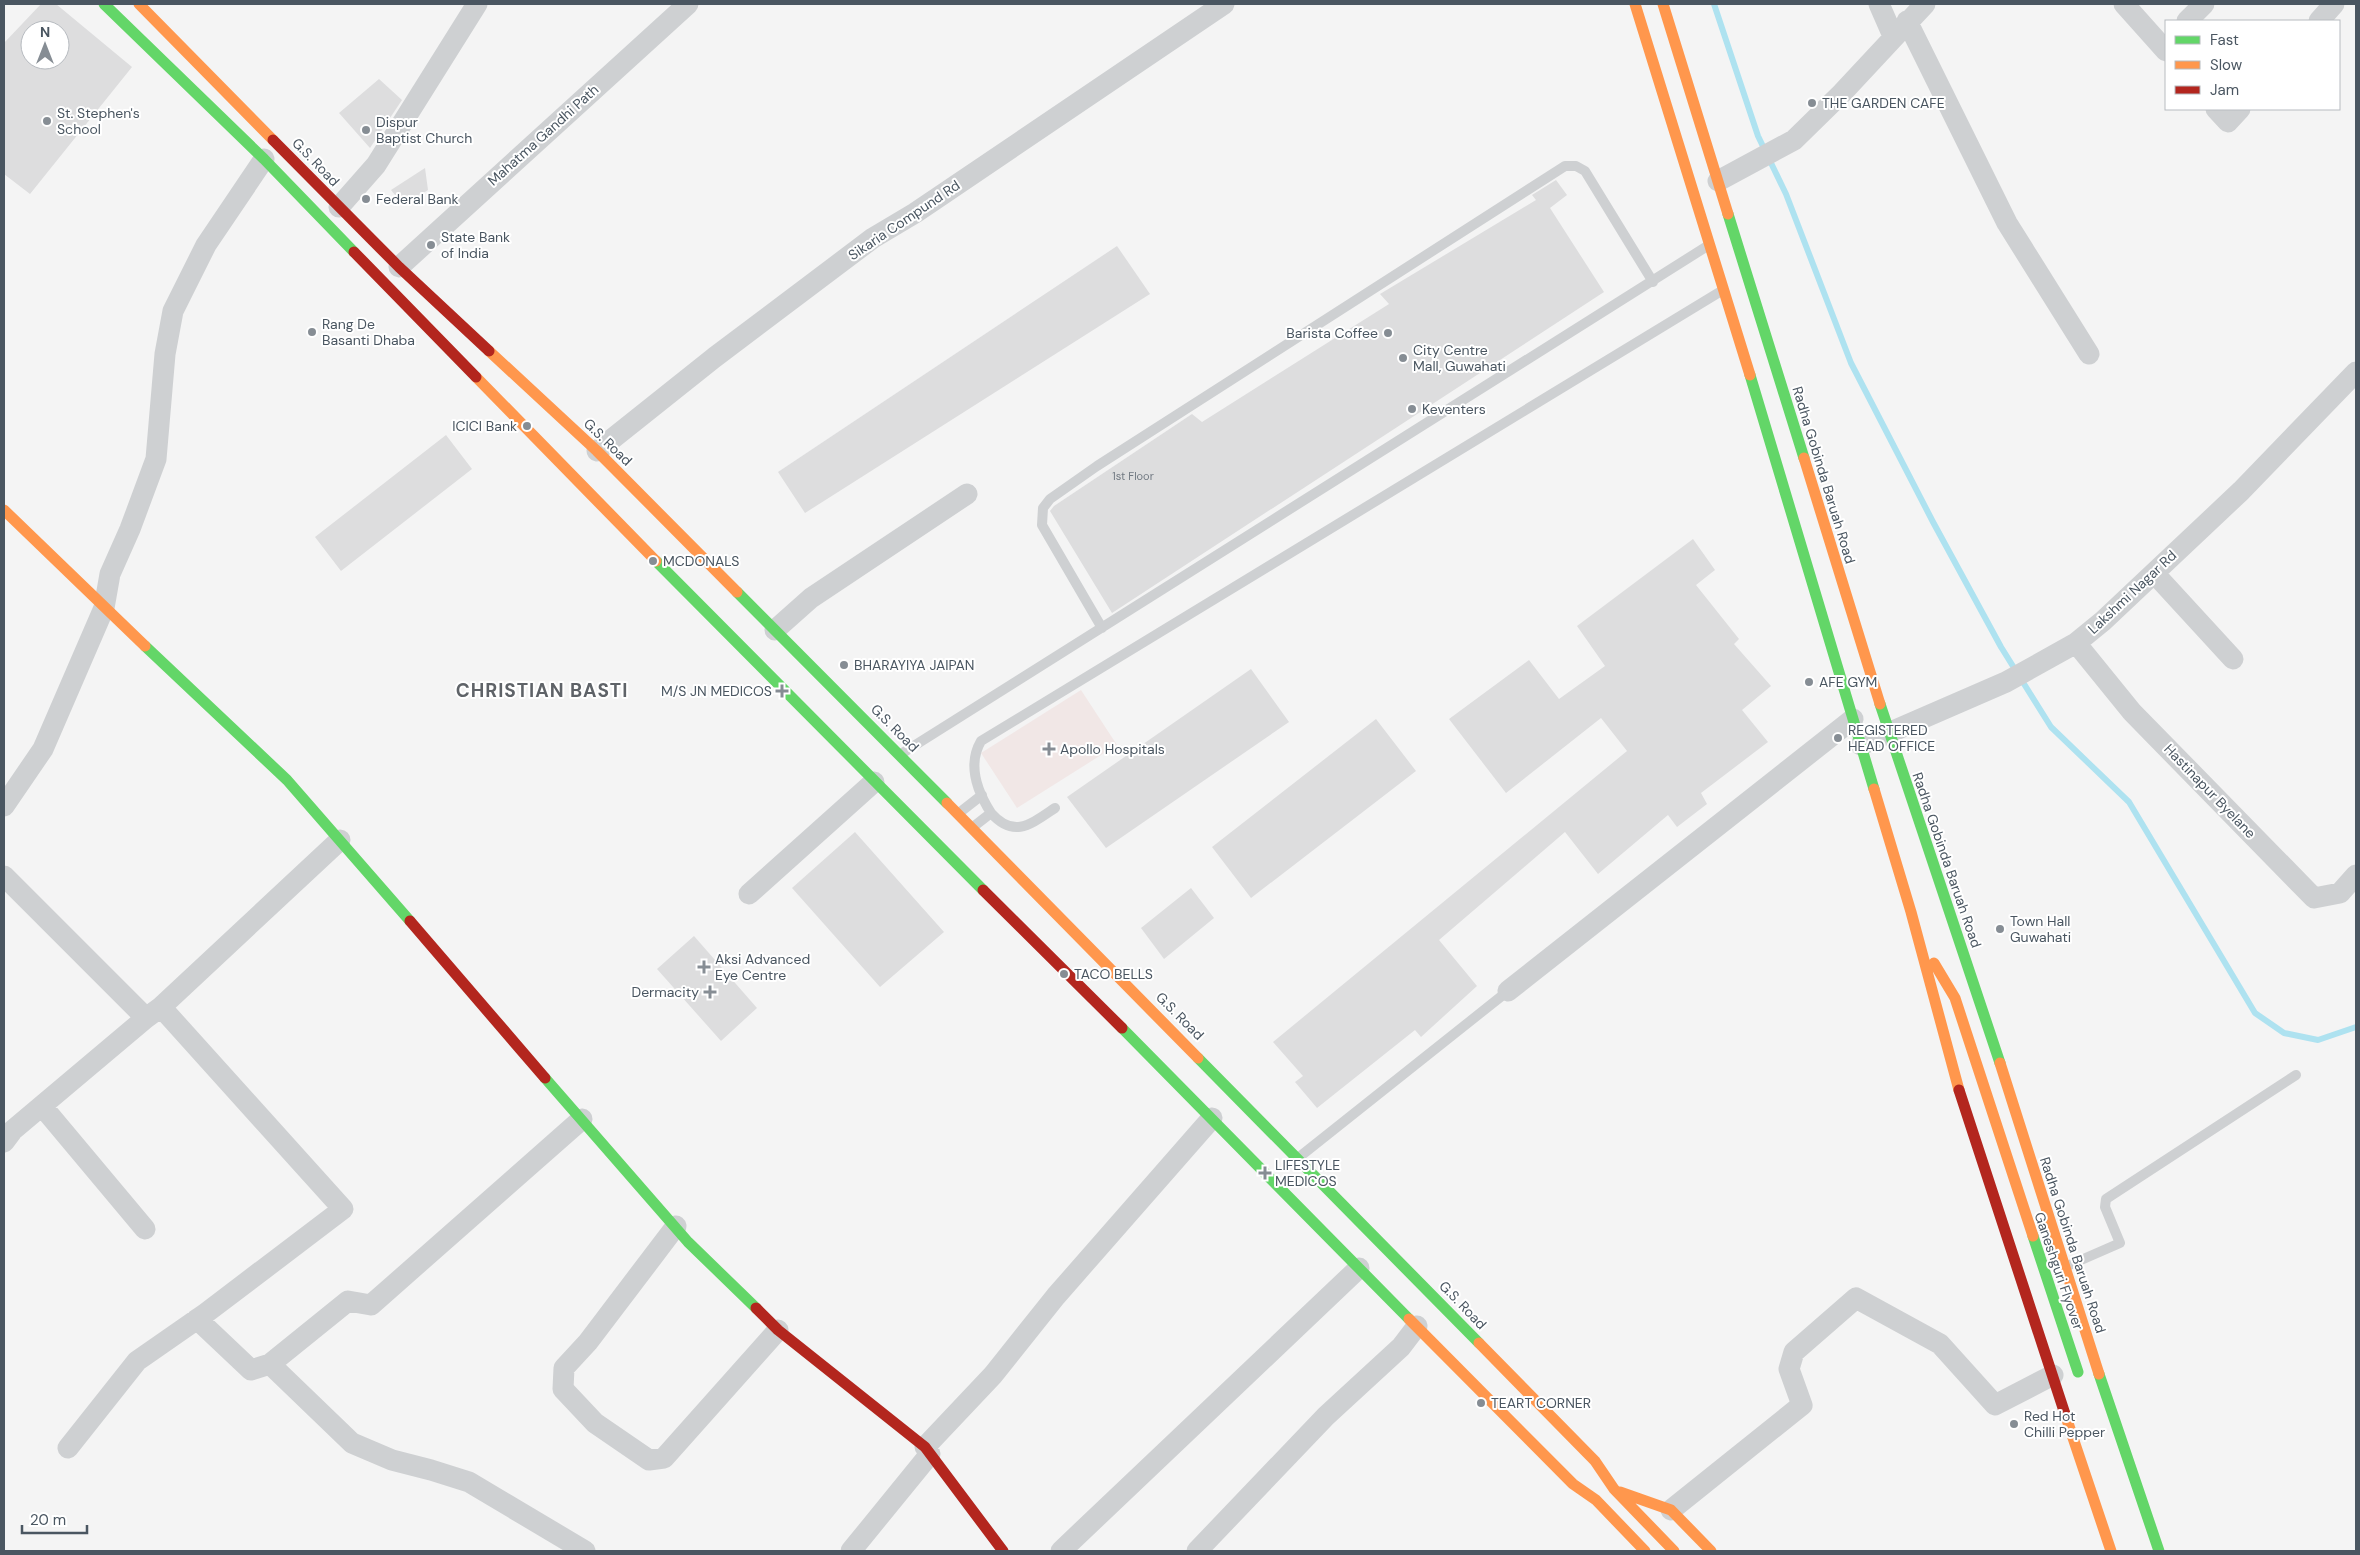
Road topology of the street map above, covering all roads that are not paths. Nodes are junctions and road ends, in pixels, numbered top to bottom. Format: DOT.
graph roads {
  1 [pos="104,4"];
  2 [pos="477,4"];
  3 [pos="688,4"];
  4 [pos="1224,4"];
  5 [pos="1635,4"];
  6 [pos="1663,4"];
  7 [pos="1879,4"];
  8 [pos="1925,4"];
  9 [pos="2124,4"];
  10 [pos="2204,4"];
  11 [pos="2334,4"];
  12 [pos="146,6"];
  13 [pos="2188,20"];
  14 [pos="2319,20"];
  15 [pos="1900,29"];
  16 [pos="2165,47"];
  17 [pos="2217,110"];
  18 [pos="2239,110"];
  19 [pos="264,159"];
  20 [pos="1718,181"];
  21 [pos="339,207"];
  22 [pos="1710,244"];
  23 [pos="399,267"];
  24 [pos="1653,282"];
  25 [pos="1724,290"];
  26 [pos="2089,354"];
  27 [pos="2356,372"];
  28 [pos="596,451"];
  29 [pos="967,494"];
  30 [pos="4,510"];
  31 [pos="2154,572"];
  32 [pos="104,608"];
  33 [pos="1102,628"];
  34 [pos="775,630"];
  35 [pos="2076,643"];
  36 [pos="2233,659"];
  37 [pos="1853,719"];
  38 [pos="1889,734"];
  39 [pos="1861,745"];
  40 [pos="900,755"];
  41 [pos="874,782"];
  42 [pos="982,795"];
  43 [pos="4,806"];
  44 [pos="1055,808"];
  45 [pos="991,813"];
  46 [pos="958,814"];
  47 [pos="972,828"];
  48 [pos="340,840"];
  49 [pos="2356,875"];
  50 [pos="4,876"];
  51 [pos="749,894"];
  52 [pos="1952,922"];
  53 [pos="1915,930"];
  54 [pos="1508,992"];
  55 [pos="1955,998"];
  56 [pos="154,1012"];
  57 [pos="2296,1075"];
  58 [pos="42,1106"];
  59 [pos="1212,1118"];
  60 [pos="582,1119"];
  61 [pos="4,1142"];
  62 [pos="1298,1158"];
  63 [pos="676,1226"];
  64 [pos="145,1229"];
  65 [pos="1359,1268"];
  66 [pos="2064,1268"];
  67 [pos="197,1319"];
  68 [pos="1417,1326"];
  69 [pos="778,1330"];
  70 [pos="270,1364"];
  71 [pos="2053,1375"];
  72 [pos="2081,1381"];
  73 [pos="68,1448"];
  74 [pos="928,1450"];
  75 [pos="1614,1490"];
  76 [pos="1596,1500"];
  77 [pos="1671,1510"];
  78 [pos="1606,1526"];
  79 [pos="585,1551"];
  80 [pos="851,1551"];
  81 [pos="1004,1551"];
  82 [pos="1060,1551"];
  83 [pos="1197,1551"];
  84 [pos="1645,1551"];
  85 [pos="1674,1551"];
  86 [pos="1711,1551"];
  87 [pos="2111,1551"];
  88 [pos="2159,1551"];
  1 -- 19 [label="main road"];
  2 -- 21 [label="street"];
  3 -- 23 [label="street, Mahatma Gandhi Path"];
  4 -- 28 [label="street, Sikaria Compund Rd"];
  5 -- 22 [label="main road"];
  6 -- 20 [label="main road, Radha Gobinda Baruah Road"];
  7 -- 15 [label="street"];
  8 -- 15 [label="street"];
  9 -- 16 [label="street"];
  10 -- 13 [label="street"];
  11 -- 14 [label="street"];
  12 -- 21 [label="main road, G.S. Road"];
  15 -- 20 [label="street"];
  15 -- 26 [label="street"];
  17 -- 18 [label="street"];
  19 -- 32 [label="street"];
  19 -- 41 [label="main road"];
  20 -- 38 [label="main road, Radha Gobinda Baruah Road"];
  21 -- 23 [label="main road, G.S. Road"];
  22 -- 24 [label="lane"];
  22 -- 25 [label="main road"];
  23 -- 28 [label="main road, G.S. Road"];
  24 -- 33 [label="lane"];
  24 -- 33 [label="lane"];
  25 -- 37 [label="main road"];
  25 -- 42 [label="lane"];
  27 -- 31 [label="street, Lakshmi Nagar Rd"];
  28 -- 34 [label="main road, G.S. Road"];
  29 -- 34 [label="street"];
  30 -- 32 [label="main road"];
  31 -- 35 [label="street, Lakshmi Nagar Rd"];
  31 -- 36 [label="street"];
  32 -- 43 [label="street"];
  32 -- 48 [label="main road"];
  33 -- 40 [label="lane"];
  34 -- 40 [label="main road, G.S. Road"];
  35 -- 38 [label="street, Lakshmi Nagar Rd"];
  35 -- 49 [label="street, Hastinapur Byelane"];
  37 -- 39 [label="main road"];
  37 -- 54 [label="street"];
  38 -- 39 [label="street, Lakshmi Nagar Rd"];
  38 -- 52 [label="main road, Radha Gobinda Baruah Road"];
  39 -- 53 [label="main road"];
  40 -- 46 [label="main road, G.S. Road"];
  41 -- 51 [label="street"];
  41 -- 59 [label="main road"];
  42 -- 45 [label="lane"];
  42 -- 46 [label="lane"];
  44 -- 45 [label="lane"];
  45 -- 47 [label="lane"];
  46 -- 47 [label="main road, G.S. Road"];
  47 -- 62 [label="main road, G.S. Road"];
  48 -- 56 [label="street"];
  48 -- 60 [label="main road"];
  50 -- 56 [label="street"];
  52 -- 55 [label="main road, Ganeshguri Flyover"];
  52 -- 66 [label="main road, Radha Gobinda Baruah Road"];
  53 -- 55 [label="main road, Ganeshguri Flyover"];
  53 -- 71 [label="main road"];
  54 -- 62 [label="lane"];
  55 -- 72 [label="main road, Ganeshguri Flyover"];
  56 -- 58 [label="street"];
  56 -- 67 [label="street"];
  57 -- 66 [label="lane"];
  58 -- 61 [label="street"];
  58 -- 64 [label="street"];
  59 -- 65 [label="main road"];
  59 -- 74 [label="street"];
  60 -- 63 [label="main road"];
  60 -- 70 [label="street"];
  62 -- 75 [label="main road, G.S. Road"];
  63 -- 69 [label="main road"];
  63 -- 69 [label="street"];
  65 -- 68 [label="main road"];
  65 -- 82 [label="street"];
  66 -- 88 [label="main road, Radha Gobinda Baruah Road"];
  67 -- 70 [label="street"];
  67 -- 73 [label="street"];
  68 -- 76 [label="main road"];
  68 -- 83 [label="street"];
  69 -- 74 [label="main road"];
  70 -- 79 [label="street"];
  71 -- 77 [label="street"];
  71 -- 87 [label="main road"];
  74 -- 80 [label="street"];
  74 -- 81 [label="main road"];
  75 -- 77 [label="main road"];
  75 -- 85 [label="main road, G.S. Road"];
  76 -- 78 [label="main road"];
  76 -- 84 [label="main road"];
  77 -- 86 [label="main road"];
}
